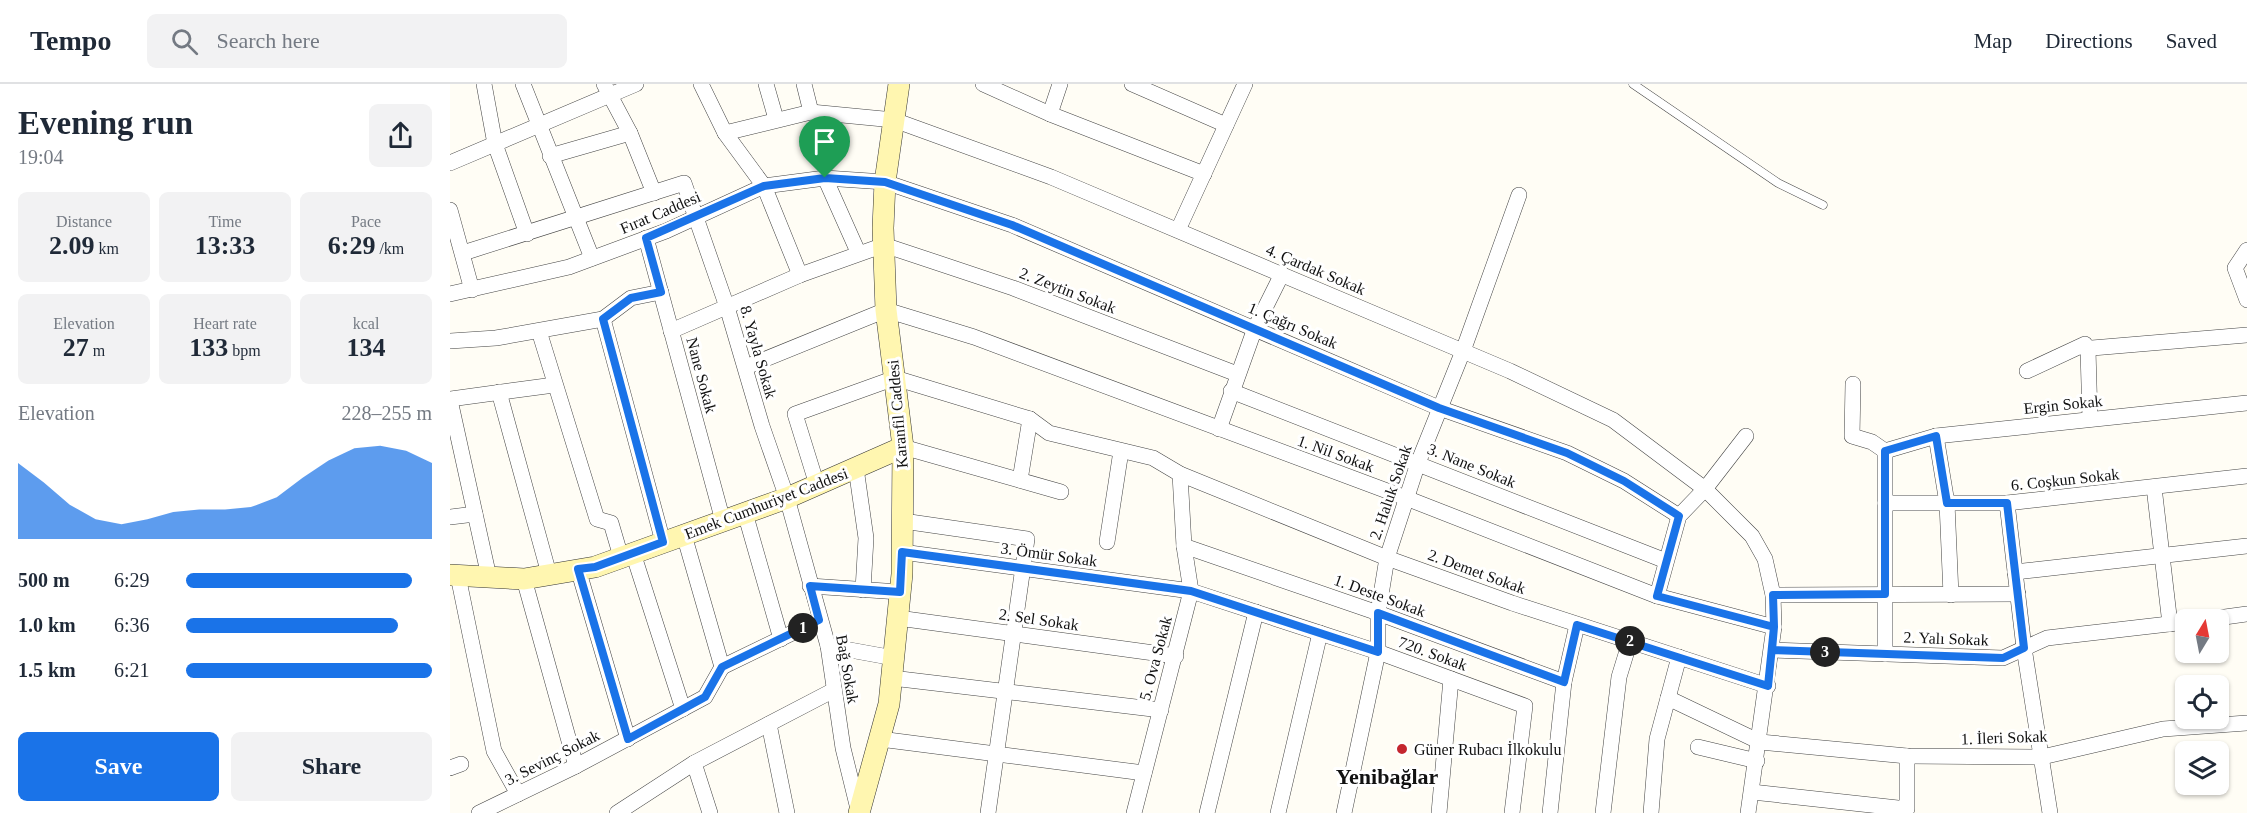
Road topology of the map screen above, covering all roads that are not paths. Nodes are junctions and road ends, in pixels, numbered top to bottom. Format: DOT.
graph roads {
  1 [pos="484,84"];
  2 [pos="523,84"];
  3 [pos="636,84"];
  4 [pos="701,84"];
  5 [pos="766,84"];
  6 [pos="804,84"];
  7 [pos="899,84"];
  8 [pos="983,84"];
  9 [pos="1060,84"];
  10 [pos="1132,84"];
  11 [pos="1245,84"];
  12 [pos="1633,84"];
  13 [pos="607,90"];
  14 [pos="811,112"];
  15 [pos="1050,114"];
  16 [pos="776,119"];
  17 [pos="894,120"];
  18 [pos="1226,125"];
  19 [pos="538,127"];
  20 [pos="630,133"];
  21 [pos="725,133"];
  22 [pos="495,144"];
  23 [pos="550,156"];
  24 [pos="450,163"];
  25 [pos="1204,174"];
  26 [pos="825,178"];
  27 [pos="885,182"];
  28 [pos="764,186"];
  29 [pos="654,193"];
  30 [pos="1519,195"];
  31 [pos="1823,206"];
  32 [pos="450,210"];
  33 [pos="694,217"];
  34 [pos="576,219"];
  35 [pos="1178,230"];
  36 [pos="527,234"];
  37 [pos="646,238"];
  38 [pos="884,244"];
  39 [pos="2247,250"];
  40 [pos="858,252"];
  41 [pos="463,253"];
  42 [pos="592,258"];
  43 [pos="1282,274"];
  44 [pos="800,275"];
  45 [pos="472,290"];
  46 [pos="661,292"];
  47 [pos="450,294"];
  48 [pos="2247,300"];
  49 [pos="727,307"];
  50 [pos="886,310"];
  51 [pos="603,319"];
  52 [pos="1255,328"];
  53 [pos="538,331"];
  54 [pos="671,331"];
  55 [pos="2247,335"];
  56 [pos="450,340"];
  57 [pos="2088,350"];
  58 [pos="1463,351"];
  59 [pos="746,367"];
  60 [pos="2027,371"];
  61 [pos="1237,374"];
  62 [pos="895,378"];
  63 [pos="1853,384"];
  64 [pos="554,385"];
  65 [pos="499,392"];
  66 [pos="1231,392"];
  67 [pos="450,399"];
  68 [pos="2247,403"];
  69 [pos="1439,408"];
  70 [pos="1030,419"];
  71 [pos="2090,419"];
  72 [pos="1219,429"];
  73 [pos="1746,436"];
  74 [pos="1936,436"];
  75 [pos="903,447"];
  76 [pos="1121,451"];
  77 [pos="1885,451"];
  78 [pos="456,457"];
  79 [pos="1418,463"];
  80 [pos="856,468"];
  81 [pos="1180,474"];
  82 [pos="2247,476"];
  83 [pos="1020,480"];
  84 [pos="817,485"];
  85 [pos="2154,487"];
  86 [pos="1705,489"];
  87 [pos="1061,492"];
  88 [pos="787,498"];
  89 [pos="1406,498"];
  90 [pos="1885,503"];
  91 [pos="1947,503"];
  92 [pos="2007,503"];
  93 [pos="746,513"];
  94 [pos="475,514"];
  95 [pos="1679,516"];
  96 [pos="450,517"];
  97 [pos="723,521"];
  98 [pos="903,521"];
  99 [pos="684,535"];
  100 [pos="663,542"];
  101 [pos="1107,542"];
  102 [pos="1184,546"];
  103 [pos="2247,546"];
  104 [pos="902,552"];
  105 [pos="627,555"];
  106 [pos="2162,555"];
  107 [pos="1387,558"];
  108 [pos="1666,561"];
  109 [pos="1023,568"];
  110 [pos="578,569"];
  111 [pos="2015,572"];
  112 [pos="549,574"];
  113 [pos="454,575"];
  114 [pos="489,577"];
  115 [pos="524,579"];
  116 [pos="810,586"];
  117 [pos="862,590"];
  118 [pos="1191,591"];
  119 [pos="900,592"];
  120 [pos="1885,594"];
  121 [pos="2018,594"];
  122 [pos="1773,595"];
  123 [pos="1657,596"];
  124 [pos="1951,596"];
  125 [pos="2175,610"];
  126 [pos="1256,612"];
  127 [pos="1378,613"];
  128 [pos="2247,614"];
  129 [pos="2229,616"];
  130 [pos="898,618"];
  131 [pos="819,620"];
  132 [pos="2175,623"];
  133 [pos="1577,625"];
  134 [pos="1774,627"];
  135 [pos="1320,633"];
  136 [pos="1013,634"];
  137 [pos="781,639"];
  138 [pos="1630,641"];
  139 [pos="828,646"];
  140 [pos="2024,648"];
  141 [pos="1772,650"];
  142 [pos="1378,652"];
  143 [pos="1885,654"];
  144 [pos="1176,656"];
  145 [pos="1680,657"];
  146 [pos="722,667"];
  147 [pos="893,668"];
  148 [pos="1451,679"];
  149 [pos="1564,682"];
  150 [pos="1768,686"];
  151 [pos="834,690"];
  152 [pos="1005,691"];
  153 [pos="1668,698"];
  154 [pos="683,709"];
  155 [pos="1161,710"];
  156 [pos="2247,723"];
  157 [pos="769,724"];
  158 [pos="628,739"];
  159 [pos="880,739"];
  160 [pos="1760,742"];
  161 [pos="1698,747"];
  162 [pos="996,755"];
  163 [pos="1907,756"];
  164 [pos="2042,757"];
  165 [pos="1757,761"];
  166 [pos="694,763"];
  167 [pos="576,766"];
  168 [pos="1144,773"];
  169 [pos="1752,792"];
  170 [pos="518,794"];
  171 [pos="479,813"];
  172 [pos="617,813"];
  173 [pos="710,813"];
  174 [pos="787,813"];
  175 [pos="859,813"];
  176 [pos="988,813"];
  177 [pos="1134,813"];
  178 [pos="1207,813"];
  179 [pos="1278,813"];
  180 [pos="1344,813"];
  181 [pos="1439,813"];
  182 [pos="1512,813"];
  183 [pos="1550,813"];
  184 [pos="1603,813"];
  185 [pos="1651,813"];
  186 [pos="1748,813"];
  187 [pos="2050,813"];
  1 -- 22 [label="street"];
  2 -- 19 [label="street"];
  3 -- 13 [label="street"];
  4 -- 21 [label="street"];
  5 -- 16 [label="street"];
  6 -- 14 [label="street"];
  7 -- 17 [label="street, Karanfil Caddesi"];
  8 -- 15 [label="street"];
  9 -- 15 [label="street"];
  10 -- 18 [label="street"];
  11 -- 18 [label="street"];
  12 -- 31 [label="lane"];
  13 -- 19 [label="street"];
  13 -- 20 [label="street"];
  14 -- 16 [label="street, 4. Çardak Sokak"];
  14 -- 17 [label="street, 4. Çardak Sokak"];
  15 -- 25 [label="street"];
  16 -- 21 [label="street, 4. Çardak Sokak"];
  17 -- 27 [label="street, Karanfil Caddesi"];
  17 -- 35 [label="street, 4. Çardak Sokak"];
  18 -- 25 [label="street"];
  19 -- 22 [label="street"];
  19 -- 23 [label="street"];
  20 -- 23 [label="street"];
  20 -- 29 [label="street"];
  21 -- 28 [label="street"];
  22 -- 24 [label="street"];
  22 -- 36 [label="street"];
  23 -- 34 [label="street"];
  25 -- 35 [label="street"];
  26 -- 27 [label="street, Fırat Caddesi"];
  26 -- 28 [label="street, Fırat Caddesi"];
  26 -- 40 [label="street"];
  27 -- 38 [label="street, Karanfil Caddesi"];
  27 -- 52 [label="street, 1. Çağrı Sokak"];
  28 -- 33 [label="street, Fırat Caddesi"];
  28 -- 44 [label="street"];
  29 -- 33 [label="street, 8. Yayla Sokak"];
  29 -- 34 [label="street"];
  30 -- 58 [label="street, 2. Haluk Sokak"];
  32 -- 41 [label="street"];
  33 -- 37 [label="street, Fırat Caddesi"];
  33 -- 49 [label="street, 8. Yayla Sokak"];
  34 -- 36 [label="street"];
  34 -- 42 [label="street"];
  35 -- 43 [label="street, 4. Çardak Sokak"];
  36 -- 41 [label="street"];
  37 -- 42 [label="street, Fırat Caddesi"];
  37 -- 46 [label="street, Nane Sokak"];
  38 -- 40 [label="street"];
  38 -- 50 [label="street, Karanfil Caddesi"];
  38 -- 61 [label="street, 2. Zeytin Sokak"];
  39 -- 48 [label="street"];
  40 -- 44 [label="street"];
  41 -- 45 [label="street"];
  42 -- 45 [label="street, Fırat Caddesi"];
  43 -- 52 [label="street"];
  43 -- 58 [label="street, 4. Çardak Sokak"];
  44 -- 49 [label="street"];
  45 -- 47 [label="street, Fırat Caddesi"];
  46 -- 51 [label="street"];
  46 -- 54 [label="street, Nane Sokak"];
  49 -- 54 [label="street"];
  49 -- 59 [label="street, 8. Yayla Sokak"];
  50 -- 59 [label="street"];
  50 -- 62 [label="street, Karanfil Caddesi"];
  50 -- 72 [label="street, 1. Nil Sokak"];
  51 -- 53 [label="street"];
  51 -- 100 [label="street"];
  52 -- 61 [label="street"];
  52 -- 69 [label="street, 1. Çağrı Sokak"];
  53 -- 56 [label="street"];
  53 -- 64 [label="street"];
  54 -- 97 [label="street, Nane Sokak"];
  55 -- 57 [label="street"];
  57 -- 60 [label="street"];
  57 -- 71 [label="street"];
  58 -- 69 [label="street, 2. Haluk Sokak"];
  58 -- 86 [label="street, 4. Çardak Sokak"];
  59 -- 88 [label="street, 8. Yayla Sokak"];
  61 -- 66 [label="street"];
  62 -- 70 [label="street, 2. Demet Sokak"];
  62 -- 75 [label="street, Karanfil Caddesi"];
  62 -- 84 [label="street"];
  63 -- 77 [label="street"];
  64 -- 65 [label="street"];
  64 -- 105 [label="street"];
  65 -- 67 [label="street"];
  65 -- 112 [label="street"];
  66 -- 72 [label="street"];
  66 -- 79 [label="street, 3. Nane Sokak"];
  67 -- 78 [label="street"];
  68 -- 71 [label="street, Ergin Sokak"];
  69 -- 79 [label="street, 2. Haluk Sokak"];
  69 -- 95 [label="street, 1. Çağrı Sokak"];
  70 -- 76 [label="street, 2. Demet Sokak"];
  70 -- 83 [label="street"];
  71 -- 74 [label="street, Ergin Sokak"];
  72 -- 89 [label="street, 1. Nil Sokak"];
  73 -- 86 [label="street"];
  74 -- 77 [label="street, Ergin Sokak"];
  74 -- 91 [label="street"];
  75 -- 80 [label="street, Emek Cumhuriyet Caddesi"];
  75 -- 83 [label="street"];
  75 -- 98 [label="street, Karanfil Caddesi"];
  76 -- 81 [label="street, 2. Demet Sokak"];
  76 -- 101 [label="street"];
  77 -- 90 [label="street"];
  78 -- 94 [label="street"];
  79 -- 89 [label="street, 2. Haluk Sokak"];
  79 -- 108 [label="street, 3. Nane Sokak"];
  80 -- 84 [label="street, Emek Cumhuriyet Caddesi"];
  80 -- 117 [label="street"];
  81 -- 102 [label="street, 5. Ova Sokak"];
  81 -- 107 [label="street, 2. Demet Sokak"];
  82 -- 85 [label="street, 6. Coşkun Sokak"];
  83 -- 87 [label="street"];
  84 -- 88 [label="street, Emek Cumhuriyet Caddesi"];
  85 -- 92 [label="street, 6. Coşkun Sokak"];
  85 -- 106 [label="street"];
  86 -- 95 [label="street"];
  86 -- 122 [label="street, 4. Çardak Sokak"];
  88 -- 93 [label="street, Emek Cumhuriyet Caddesi"];
  88 -- 116 [label="street, Bağ Sokak"];
  89 -- 107 [label="street, 2. Haluk Sokak"];
  89 -- 123 [label="street, 1. Nil Sokak"];
  90 -- 91 [label="street, 6. Coşkun Sokak"];
  90 -- 120 [label="street"];
  91 -- 92 [label="street, 6. Coşkun Sokak"];
  91 -- 124 [label="street"];
  92 -- 111 [label="street"];
  93 -- 97 [label="street, Emek Cumhuriyet Caddesi"];
  93 -- 137 [label="street"];
  94 -- 96 [label="street"];
  94 -- 114 [label="street"];
  95 -- 108 [label="street"];
  97 -- 99 [label="street, Emek Cumhuriyet Caddesi"];
  98 -- 104 [label="street, Karanfil Caddesi"];
  98 -- 109 [label="street"];
  99 -- 100 [label="street, Emek Cumhuriyet Caddesi"];
  99 -- 146 [label="street"];
  100 -- 105 [label="street, Emek Cumhuriyet Caddesi"];
  102 -- 118 [label="street, 5. Ova Sokak"];
  102 -- 127 [label="street, 1. Deste Sokak"];
  103 -- 106 [label="street"];
  104 -- 109 [label="street, 3. Ömür Sokak"];
  104 -- 119 [label="street, Karanfil Caddesi"];
  105 -- 110 [label="street, Emek Cumhuriyet Caddesi"];
  105 -- 154 [label="street"];
  106 -- 111 [label="street"];
  106 -- 125 [label="street"];
  107 -- 127 [label="street, 2. Haluk Sokak"];
  107 -- 133 [label="street, 2. Demet Sokak"];
  108 -- 123 [label="street"];
  109 -- 118 [label="street, 3. Ömür Sokak"];
  109 -- 136 [label="street"];
  110 -- 112 [label="street, Emek Cumhuriyet Caddesi"];
  110 -- 158 [label="street"];
  111 -- 121 [label="street"];
  112 -- 115 [label="street, Emek Cumhuriyet Caddesi"];
  113 -- 114 [label="street, Emek Cumhuriyet Caddesi"];
  113 -- 170 [label="street"];
  114 -- 115 [label="street, Emek Cumhuriyet Caddesi"];
  115 -- 167 [label="street"];
  116 -- 117 [label="street"];
  116 -- 131 [label="street, Bağ Sokak"];
  117 -- 119 [label="street"];
  118 -- 126 [label="street, 720. Sokak"];
  118 -- 144 [label="street, 5. Ova Sokak"];
  119 -- 130 [label="street, Karanfil Caddesi"];
  120 -- 122 [label="street"];
  120 -- 124 [label="street"];
  120 -- 143 [label="street"];
  121 -- 124 [label="street"];
  121 -- 140 [label="street"];
  122 -- 134 [label="street, 4. Çardak Sokak"];
  123 -- 134 [label="street, 1. Nil Sokak"];
  126 -- 135 [label="street, 720. Sokak"];
  126 -- 178 [label="street"];
  127 -- 142 [label="street, 2. Haluk Sokak"];
  127 -- 149 [label="street, 1. Deste Sokak"];
  128 -- 129 [label="street"];
  130 -- 136 [label="street, 2. Sel Sokak"];
  130 -- 147 [label="street, Karanfil Caddesi"];
  131 -- 137 [label="street"];
  131 -- 139 [label="street, Bağ Sokak"];
  132 -- 140 [label="street, 2. Yalı Sokak"];
  133 -- 138 [label="street, 2. Demet Sokak"];
  133 -- 149 [label="street"];
  134 -- 141 [label="street, 4. Çardak Sokak"];
  135 -- 142 [label="street, 720. Sokak"];
  135 -- 179 [label="street"];
  136 -- 144 [label="street, 2. Sel Sokak"];
  136 -- 152 [label="street"];
  137 -- 146 [label="street"];
  138 -- 145 [label="street, 2. Demet Sokak"];
  138 -- 184 [label="street"];
  139 -- 147 [label="street"];
  139 -- 151 [label="street, Bağ Sokak"];
  140 -- 143 [label="street, 2. Yalı Sokak"];
  140 -- 164 [label="street"];
  141 -- 143 [label="street, 2. Yalı Sokak"];
  141 -- 150 [label="street, 4. Çardak Sokak"];
  142 -- 148 [label="street, 720. Sokak"];
  142 -- 180 [label="street, 2. Haluk Sokak"];
  144 -- 155 [label="street, 5. Ova Sokak"];
  145 -- 150 [label="street, 2. Demet Sokak"];
  145 -- 153 [label="street"];
  146 -- 154 [label="street, 3. Sevinç Sokak"];
  147 -- 152 [label="street"];
  147 -- 159 [label="street, Karanfil Caddesi"];
  148 -- 181 [label="street"];
  148 -- 182 [label="street, 720. Sokak"];
  149 -- 183 [label="street"];
  150 -- 160 [label="street, 4. Çardak Sokak"];
  151 -- 157 [label="street"];
  151 -- 175 [label="street, Bağ Sokak"];
  152 -- 155 [label="street"];
  152 -- 162 [label="street"];
  153 -- 160 [label="street"];
  153 -- 185 [label="street"];
  154 -- 158 [label="street, 3. Sevinç Sokak"];
  155 -- 168 [label="street, 5. Ova Sokak"];
  156 -- 164 [label="street, 1. İleri Sokak"];
  157 -- 166 [label="street"];
  157 -- 174 [label="street"];
  158 -- 167 [label="street, 3. Sevinç Sokak"];
  159 -- 162 [label="street"];
  159 -- 175 [label="street, Karanfil Caddesi"];
  160 -- 163 [label="street, 1. İleri Sokak"];
  160 -- 165 [label="street, 4. Çardak Sokak"];
  161 -- 165 [label="street"];
  162 -- 168 [label="street"];
  162 -- 176 [label="street"];
  163 -- 164 [label="street, 1. İleri Sokak"];
  163 -- 169 [label="street"];
  164 -- 187 [label="street"];
  165 -- 169 [label="street, 4. Çardak Sokak"];
  166 -- 172 [label="street"];
  166 -- 173 [label="street"];
  167 -- 170 [label="street, 3. Sevinç Sokak"];
  168 -- 177 [label="street, 5. Ova Sokak"];
  169 -- 186 [label="street, 4. Çardak Sokak"];
  170 -- 171 [label="street, 3. Sevinç Sokak"];
}
